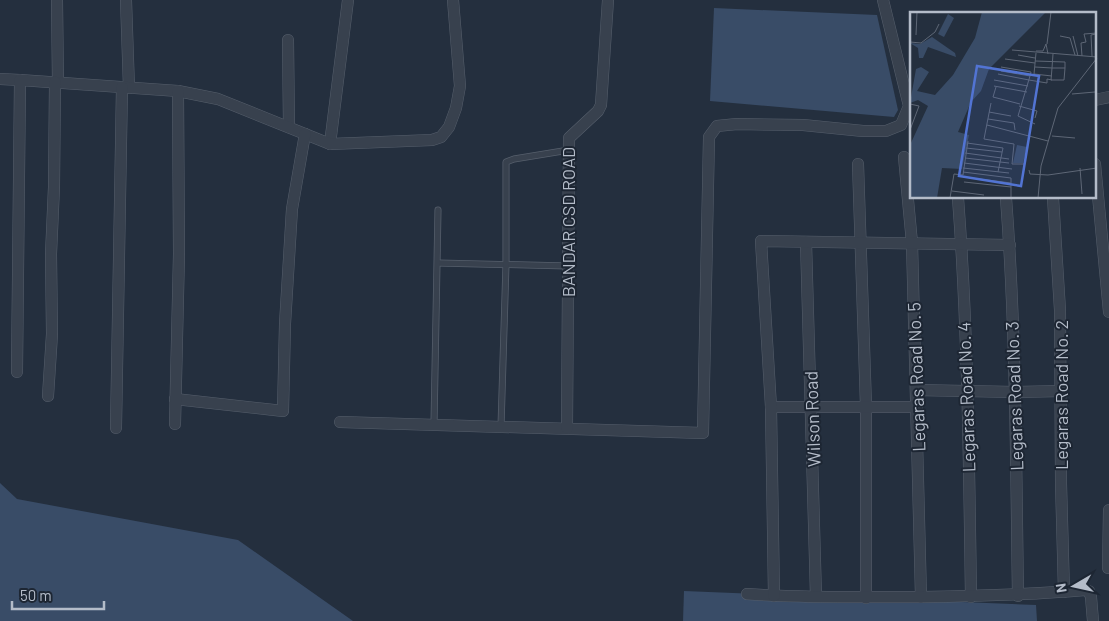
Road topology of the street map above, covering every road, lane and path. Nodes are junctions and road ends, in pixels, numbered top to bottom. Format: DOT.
graph roads {
  1 [pos="57,0"];
  2 [pos="126,0"];
  3 [pos="348,0"];
  4 [pos="453,0"];
  5 [pos="608,0"];
  6 [pos="883,0"];
  7 [pos="288,40"];
  8 [pos="0,78"];
  9 [pos="20,80"];
  10 [pos="56,82"];
  11 [pos="125,88"];
  12 [pos="178,91"];
  13 [pos="1109,98"];
  14 [pos="1096,100"];
  15 [pos="289,128"];
  16 [pos="305,134"];
  17 [pos="330,144"];
  18 [pos="569,150"];
  19 [pos="904,157"];
  20 [pos="858,164"];
  21 [pos="1096,175"];
  22 [pos="958,199"];
  23 [pos="1006,199"];
  24 [pos="1053,199"];
  25 [pos="438,210"];
  26 [pos="806,242"];
  27 [pos="860,242"];
  28 [pos="912,243"];
  29 [pos="962,244"];
  30 [pos="1010,245"];
  31 [pos="438,263"];
  32 [pos="506,264"];
  33 [pos="568,266"];
  34 [pos="1109,312"];
  35 [pos="17,372"];
  36 [pos="916,390"];
  37 [pos="967,390"];
  38 [pos="1062,391"];
  39 [pos="1015,392"];
  40 [pos="48,396"];
  41 [pos="175,399"];
  42 [pos="811,406"];
  43 [pos="866,406"];
  44 [pos="771,407"];
  45 [pos="917,407"];
  46 [pos="340,422"];
  47 [pos="175,424"];
  48 [pos="434,424"];
  49 [pos="501,426"];
  50 [pos="116,428"];
  51 [pos="567,428"];
  52 [pos="1109,510"];
  53 [pos="1108,568"];
  54 [pos="1064,592"];
  55 [pos="747,594"];
  56 [pos="774,596"];
  57 [pos="816,596"];
  58 [pos="921,596"];
  59 [pos="1018,596"];
  60 [pos="971,597"];
  61 [pos="866,598"];
  62 [pos="1093,621"];
  1 -- 10 [label="street"];
  2 -- 11 [label="street"];
  3 -- 17 [label="street"];
  4 -- 17 [label="street"];
  5 -- 18 [label="street, BANDAR CSD ROAD"];
  6 -- 51 [label="street"];
  7 -- 15 [label="street"];
  8 -- 9 [label="street"];
  9 -- 10 [label="street"];
  9 -- 35 [label="street"];
  10 -- 11 [label="street"];
  10 -- 40 [label="street"];
  11 -- 12 [label="street"];
  11 -- 50 [label="street"];
  12 -- 15 [label="street"];
  12 -- 41 [label="street"];
  13 -- 14 [label="street"];
  15 -- 16 [label="street"];
  16 -- 17 [label="street"];
  16 -- 41 [label="street"];
  18 -- 32 [label="lane"];
  18 -- 33 [label="street, BANDAR CSD ROAD"];
  19 -- 28 [label="street, Legaras Road No. 5"];
  20 -- 27 [label="street"];
  21 -- 34 [label="street"];
  22 -- 29 [label="street, Legaras Road No. 4"];
  23 -- 30 [label="street, Legaras Road No. 3"];
  24 -- 38 [label="street, Legaras Road No. 2"];
  25 -- 31 [label="lane"];
  26 -- 27 [label="street"];
  26 -- 42 [label="street, Wilson Road"];
  26 -- 44 [label="street"];
  27 -- 28 [label="street"];
  27 -- 43 [label="street"];
  28 -- 29 [label="street"];
  28 -- 36 [label="street, Legaras Road No. 5"];
  29 -- 30 [label="street"];
  29 -- 37 [label="street, Legaras Road No. 4"];
  30 -- 39 [label="street, Legaras Road No. 3"];
  31 -- 32 [label="lane"];
  31 -- 48 [label="lane"];
  32 -- 33 [label="lane"];
  32 -- 49 [label="lane"];
  33 -- 51 [label="street, BANDAR CSD ROAD"];
  36 -- 37 [label="street"];
  36 -- 45 [label="street, Legaras Road No. 5"];
  37 -- 39 [label="street"];
  37 -- 60 [label="street, Legaras Road No. 4"];
  38 -- 39 [label="street"];
  38 -- 54 [label="street, Legaras Road No. 2"];
  39 -- 59 [label="street, Legaras Road No. 3"];
  41 -- 47 [label="street"];
  42 -- 43 [label="street"];
  42 -- 44 [label="street"];
  42 -- 57 [label="street, Wilson Road"];
  43 -- 45 [label="street"];
  43 -- 61 [label="street"];
  44 -- 56 [label="street"];
  45 -- 58 [label="street, Legaras Road No. 5"];
  46 -- 48 [label="street"];
  48 -- 49 [label="street"];
  49 -- 51 [label="street"];
  52 -- 53 [label="street"];
  54 -- 59 [label="street"];
  54 -- 62 [label="street"];
  55 -- 56 [label="street"];
  56 -- 57 [label="street"];
  57 -- 61 [label="street"];
  58 -- 60 [label="street"];
  58 -- 61 [label="street"];
  59 -- 60 [label="street"];
}
